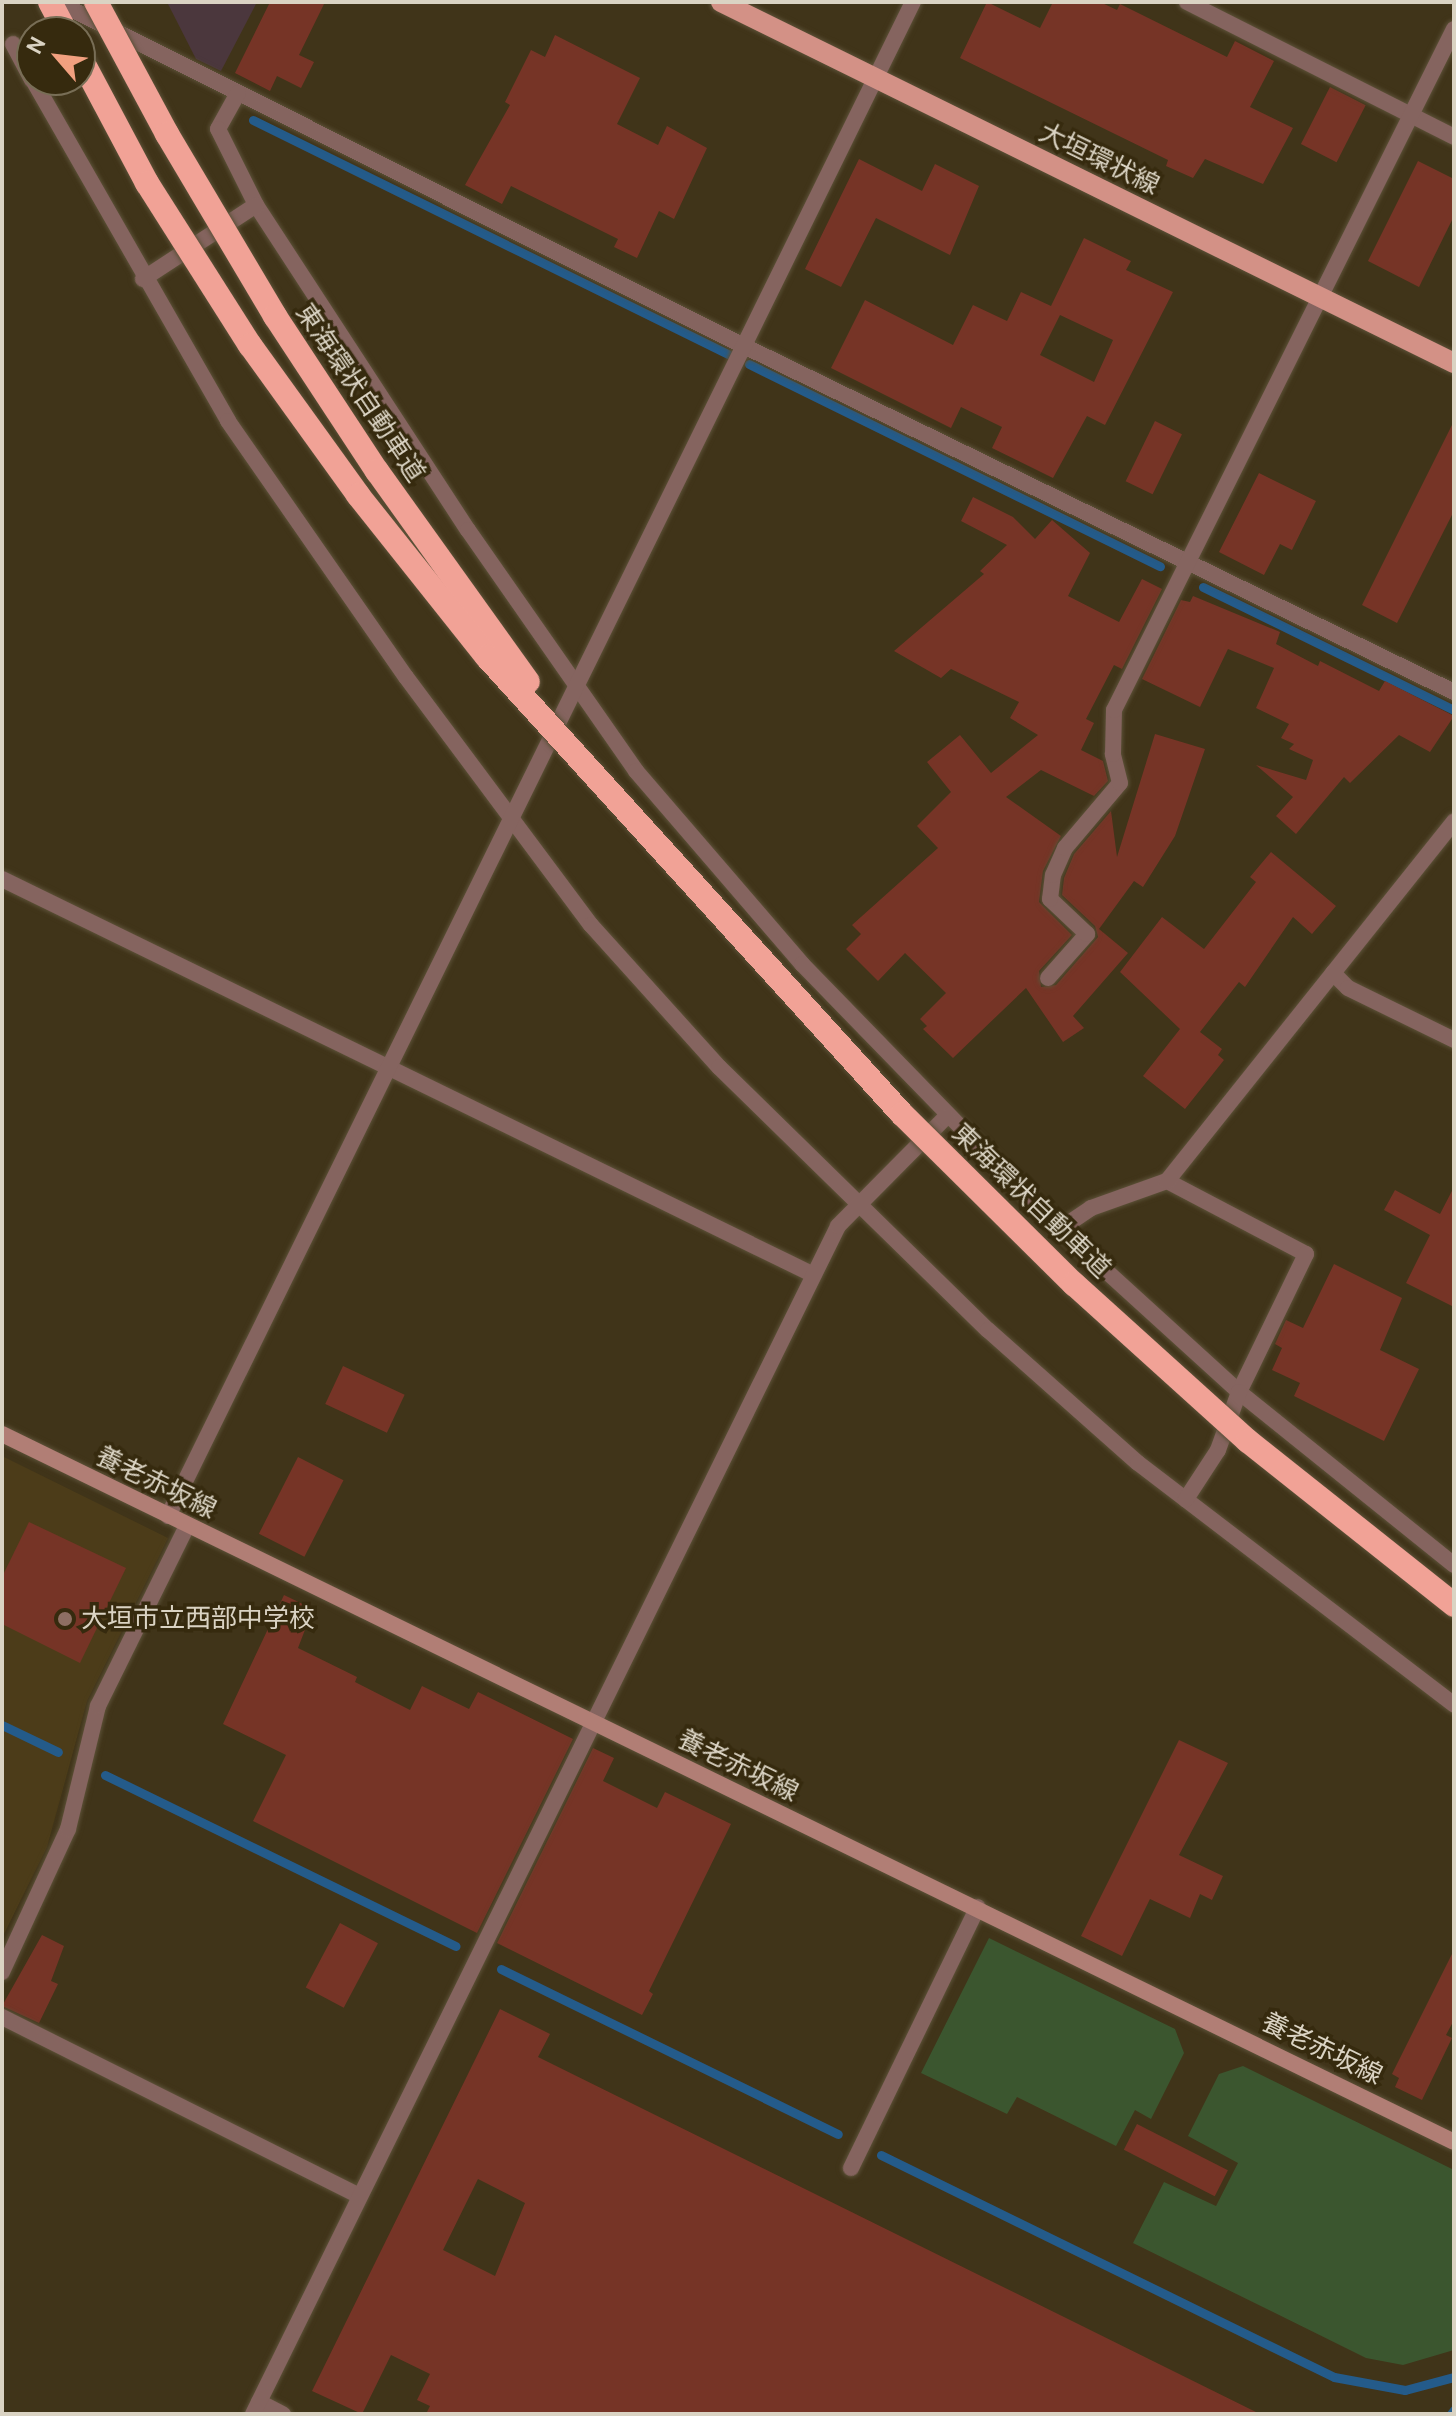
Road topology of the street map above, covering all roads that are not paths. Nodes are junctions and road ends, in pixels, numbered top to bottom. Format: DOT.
graph roads {
  1 [pos="57,2"];
  2 [pos="96,2"];
  3 [pos="721,2"];
  4 [pos="913,2"];
  5 [pos="1187,2"];
  6 [pos="1454,29"];
  7 [pos="13,44"];
  8 [pos="16,50"];
  9 [pos="875,78"];
  10 [pos="96,87"];
  11 [pos="238,93"];
  12 [pos="41,96"];
  13 [pos="1411,116"];
  14 [pos="1454,137"];
  15 [pos="256,205"];
  16 [pos="143,279"];
  17 [pos="1319,297"];
  18 [pos="744,346"];
  19 [pos="1454,363"];
  20 [pos="1189,562"];
  21 [pos="575,688"];
  22 [pos="1454,692"];
  23 [pos="611,793"];
  24 [pos="513,819"];
  25 [pos="1454,821"];
  26 [pos="2,879"];
  27 [pos="1333,973"];
  28 [pos="1048,978"];
  29 [pos="1454,1040"];
  30 [pos="390,1069"];
  31 [pos="946,1117"];
  32 [pos="1167,1181"];
  33 [pos="856,1206"];
  34 [pos="1060,1229"];
  35 [pos="814,1275"];
  36 [pos="1239,1392"];
  37 [pos="2,1434"];
  38 [pos="1186,1499"];
  39 [pos="168,1516"];
  40 [pos="187,1526"];
  41 [pos="1454,1565"];
  42 [pos="1454,1605"];
  43 [pos="1454,1705"];
  44 [pos="592,1722"];
  45 [pos="978,1907"];
  46 [pos="2,1972"];
  47 [pos="2,2017"];
  48 [pos="1454,2142"];
  49 [pos="851,2168"];
  50 [pos="360,2196"];
  51 [pos="256,2408"];
  52 [pos="283,2414"];
  1 -- 11 [label="street"];
  2 -- 23 [label="highway, 東海環状自動車道, bridge"];
  3 -- 9 [label="main road, 大垣環状線"];
  4 -- 9 [label="street"];
  5 -- 13 [label="street"];
  6 -- 13 [label="street"];
  7 -- 8 [label="street"];
  9 -- 17 [label="main road, 大垣環状線"];
  9 -- 18 [label="street"];
  10 -- 23 [label="highway, 東海環状自動車道, bridge"];
  11 -- 15 [label="street"];
  11 -- 18 [label="street"];
  12 -- 16 [label="street"];
  13 -- 14 [label="street"];
  13 -- 17 [label="street"];
  15 -- 16 [label="street"];
  15 -- 21 [label="street"];
  16 -- 24 [label="street"];
  17 -- 19 [label="main road, 大垣環状線"];
  17 -- 20 [label="street"];
  18 -- 20 [label="street"];
  18 -- 21 [label="street"];
  20 -- 22 [label="street"];
  20 -- 28 [label="street"];
  21 -- 24 [label="street"];
  21 -- 31 [label="street"];
  23 -- 42 [label="highway, 東海環状自動車道, bridge"];
  24 -- 30 [label="street"];
  24 -- 33 [label="street"];
  25 -- 27 [label="street"];
  26 -- 30 [label="street"];
  27 -- 29 [label="street"];
  27 -- 32 [label="street"];
  30 -- 35 [label="street"];
  30 -- 39 [label="street"];
  31 -- 33 [label="street"];
  31 -- 34 [label="street"];
  32 -- 34 [label="street"];
  32 -- 36 [label="street"];
  33 -- 35 [label="street"];
  33 -- 38 [label="street"];
  34 -- 36 [label="street"];
  35 -- 44 [label="street"];
  36 -- 38 [label="street"];
  36 -- 41 [label="street"];
  37 -- 39 [label="main road, 養老赤坂線"];
  38 -- 43 [label="street"];
  39 -- 40 [label="main road, 養老赤坂線"];
  40 -- 44 [label="main road, 養老赤坂線"];
  40 -- 46 [label="street"];
  44 -- 45 [label="main road, 養老赤坂線"];
  44 -- 50 [label="street"];
  45 -- 48 [label="main road, 養老赤坂線"];
  45 -- 49 [label="street"];
  47 -- 50 [label="street"];
  50 -- 51 [label="street"];
  51 -- 52 [label="street"];
}
